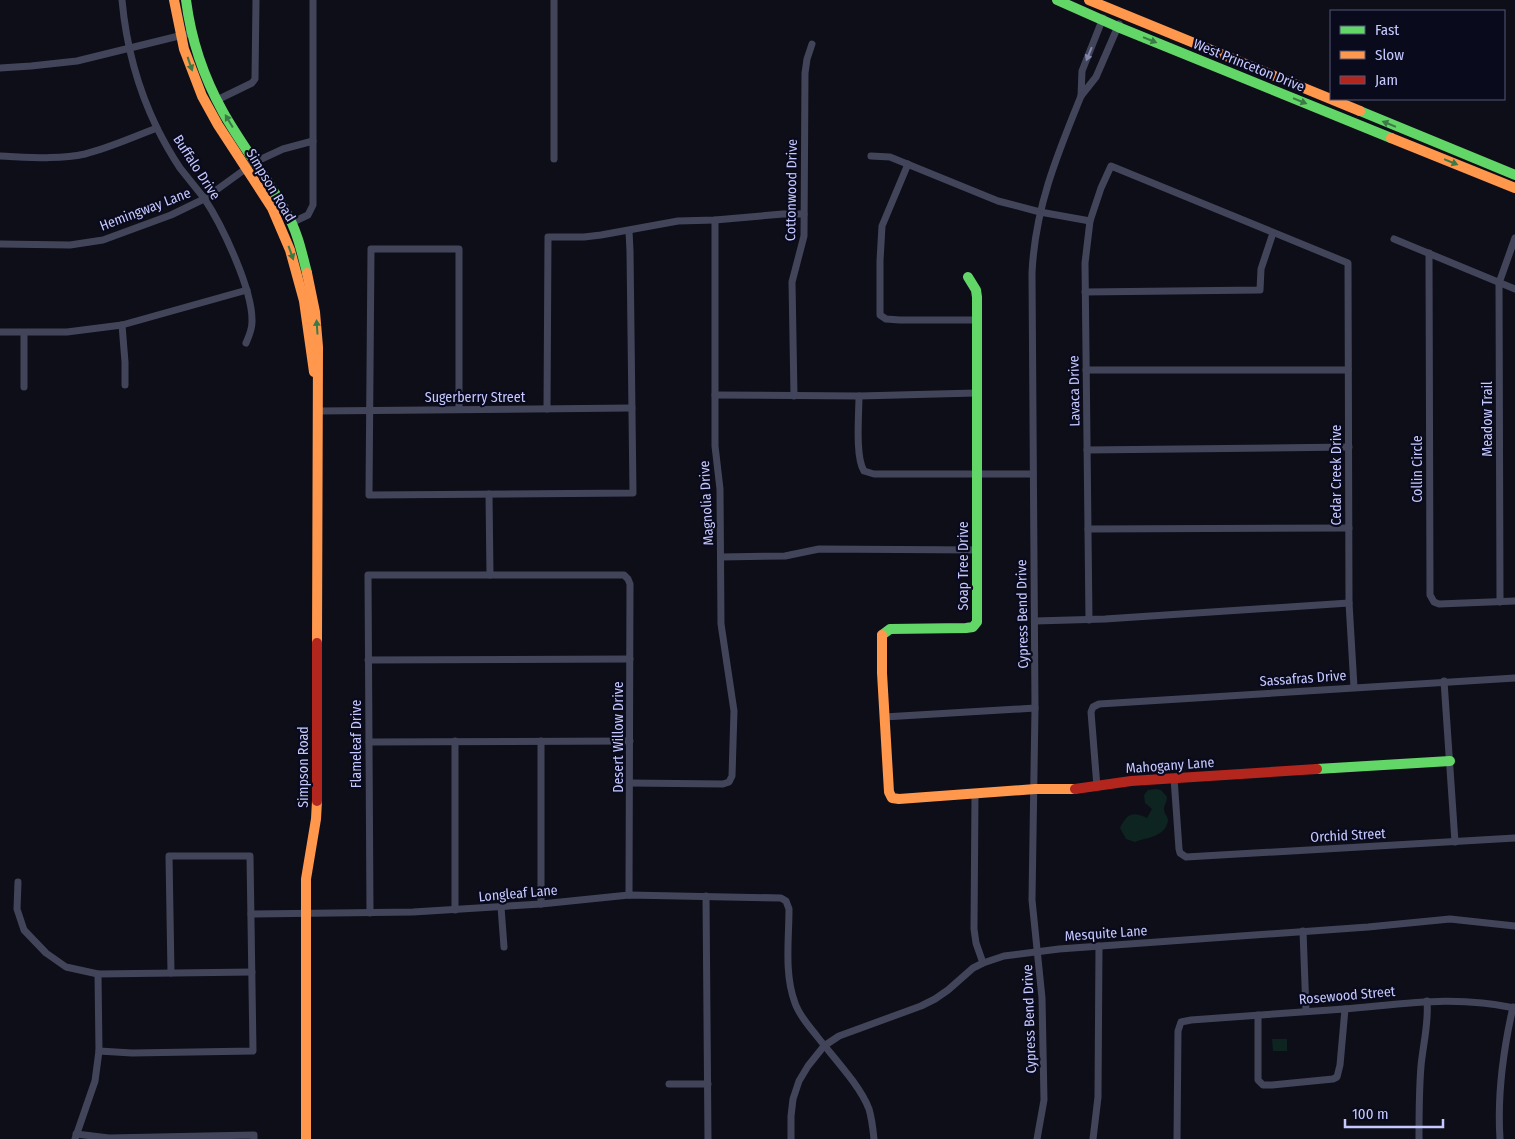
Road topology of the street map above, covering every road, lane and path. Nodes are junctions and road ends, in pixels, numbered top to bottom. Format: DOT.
graph roads {
  1 [pos="122,0"];
  2 [pos="174,0"];
  3 [pos="186,0"];
  4 [pos="256,0"];
  5 [pos="313,0"];
  6 [pos="554,0"];
  7 [pos="1057,0"];
  8 [pos="1089,0"];
  9 [pos="1107,8"];
  10 [pos="1122,15"];
  11 [pos="1103,20"];
  12 [pos="1118,27"];
  13 [pos="186,35"];
  14 [pos="812,44"];
  15 [pos="130,49"];
  16 [pos="0,68"];
  17 [pos="1081,96"];
  18 [pos="217,100"];
  19 [pos="1330,100"];
  20 [pos="1331,100"];
  21 [pos="157,128"];
  22 [pos="313,141"];
  23 [pos="0,156"];
  24 [pos="871,156"];
  25 [pos="554,159"];
  26 [pos="908,164"];
  27 [pos="251,166"];
  28 [pos="1515,175"];
  29 [pos="1515,188"];
  30 [pos="204,199"];
  31 [pos="1040,212"];
  32 [pos="804,214"];
  33 [pos="715,220"];
  34 [pos="1090,221"];
  35 [pos="291,223"];
  36 [pos="628,231"];
  37 [pos="1273,233"];
  38 [pos="1515,238"];
  39 [pos="1394,239"];
  40 [pos="0,244"];
  41 [pos="1428,253"];
  42 [pos="968,277"];
  43 [pos="1499,282"];
  44 [pos="1515,289"];
  45 [pos="246,290"];
  46 [pos="1086,292"];
  47 [pos="976,320"];
  48 [pos="122,325"];
  49 [pos="0,332"];
  50 [pos="24,333"];
  51 [pos="246,343"];
  52 [pos="1086,370"];
  53 [pos="1348,370"];
  54 [pos="125,385"];
  55 [pos="24,387"];
  56 [pos="318,393"];
  57 [pos="976,393"];
  58 [pos="715,395"];
  59 [pos="794,396"];
  60 [pos="859,396"];
  61 [pos="632,408"];
  62 [pos="459,409"];
  63 [pos="548,409"];
  64 [pos="318,410"];
  65 [pos="370,410"];
  66 [pos="1349,447"];
  67 [pos="1087,450"];
  68 [pos="977,473"];
  69 [pos="1033,474"];
  70 [pos="489,494"];
  71 [pos="1349,528"];
  72 [pos="1088,529"];
  73 [pos="977,550"];
  74 [pos="721,557"];
  75 [pos="490,575"];
  76 [pos="1515,601"];
  77 [pos="1500,602"];
  78 [pos="1349,603"];
  79 [pos="1035,620"];
  80 [pos="1089,620"];
  81 [pos="630,659"];
  82 [pos="368,660"];
  83 [pos="1515,678"];
  84 [pos="1444,681"];
  85 [pos="1354,687"];
  86 [pos="1035,708"];
  87 [pos="884,717"];
  88 [pos="630,741"];
  89 [pos="369,742"];
  90 [pos="454,742"];
  91 [pos="541,742"];
  92 [pos="1450,761"];
  93 [pos="1174,778"];
  94 [pos="630,783"];
  95 [pos="1097,787"];
  96 [pos="1035,789"];
  97 [pos="975,794"];
  98 [pos="892,798"];
  99 [pos="1515,838"];
  100 [pos="1455,842"];
  101 [pos="18,882"];
  102 [pos="629,895"];
  103 [pos="706,896"];
  104 [pos="541,904"];
  105 [pos="501,907"];
  106 [pos="455,910"];
  107 [pos="370,913"];
  108 [pos="251,914"];
  109 [pos="305,914"];
  110 [pos="1515,926"];
  111 [pos="1302,931"];
  112 [pos="504,946"];
  113 [pos="1099,946"];
  114 [pos="1038,952"];
  115 [pos="983,963"];
  116 [pos="252,972"];
  117 [pos="171,973"];
  118 [pos="98,974"];
  119 [pos="1427,1001"];
  120 [pos="1514,1007"];
  121 [pos="1345,1009"];
  122 [pos="1306,1012"];
  123 [pos="1258,1015"];
  124 [pos="824,1046"];
  125 [pos="99,1051"];
  126 [pos="669,1084"];
  127 [pos="708,1084"];
  128 [pos="76,1136"];
  129 [pos="254,1137"];
  130 [pos="306,1139"];
  131 [pos="708,1139"];
  132 [pos="791,1139"];
  133 [pos="874,1139"];
  134 [pos="1037,1139"];
  135 [pos="1093,1139"];
  136 [pos="1177,1139"];
  137 [pos="1419,1139"];
  138 [pos="1500,1139"];
  1 -- 15 [label="street, Buffalo Drive"];
  2 -- 13 [label="main road, Simpson Road"];
  3 -- 13 [label="main road"];
  4 -- 18 [label="street"];
  5 -- 22 [label="street, Simpson Road"];
  6 -- 25 [label="street"];
  7 -- 11 [label="main road, West Princeton Drive"];
  8 -- 9 [label="main road, West Princeton Drive"];
  9 -- 10 [label="main road, West Princeton Drive"];
  9 -- 11 [label="street, Cypress Bend Drive"];
  10 -- 12 [label="street, Cypress Bend Drive"];
  19 -- 10 [label="main road, West Princeton Drive, one-way"];
  11 -- 12 [label="main road, West Princeton Drive"];
  11 -- 17 [label="street, Cypress Bend Drive, one-way"];
  12 -- 17 [label="street, Cypress Bend Drive"];
  12 -- 29 [label="main road, West Princeton Drive, one-way"];
  13 -- 15 [label="street"];
  13 -- 18 [label="main road"];
  13 -- 27 [label="main road, Simpson Road, one-way"];
  14 -- 32 [label="street, Cottonwood Drive"];
  15 -- 16 [label="street"];
  15 -- 21 [label="street, Buffalo Drive"];
  17 -- 31 [label="street, Cypress Bend Drive"];
  27 -- 18 [label="main road, one-way"];
  28 -- 20 [label="main road, West Princeton Drive, one-way"];
  21 -- 23 [label="street"];
  21 -- 30 [label="street, Buffalo Drive"];
  22 -- 27 [label="street, Hemingway Lane"];
  22 -- 35 [label="street, Simpson Road"];
  24 -- 26 [label="street"];
  26 -- 31 [label="street"];
  26 -- 47 [label="street"];
  27 -- 30 [label="street, Hemingway Lane"];
  27 -- 35 [label="main road, Simpson Road"];
  27 -- 56 [label="main road, Simpson Road, one-way"];
  30 -- 40 [label="street, Hemingway Lane"];
  30 -- 45 [label="street, Buffalo Drive"];
  31 -- 34 [label="street"];
  31 -- 69 [label="street, Cypress Bend Drive"];
  32 -- 33 [label="street"];
  32 -- 59 [label="street, Cottonwood Drive"];
  33 -- 36 [label="street"];
  33 -- 58 [label="street, Magnolia Drive"];
  34 -- 37 [label="street, Lavaca Drive"];
  34 -- 46 [label="street, Lavaca Drive"];
  56 -- 35 [label="main road, Simpson Road, one-way"];
  36 -- 61 [label="street"];
  36 -- 63 [label="street"];
  37 -- 46 [label="street"];
  37 -- 53 [label="street, Cedar Creek Drive"];
  38 -- 43 [label="street, Meadow Trail"];
  39 -- 41 [label="street"];
  41 -- 43 [label="street"];
  41 -- 77 [label="street, Collin Circle"];
  42 -- 47 [label="main road, Soap Tree Drive"];
  43 -- 44 [label="street"];
  43 -- 77 [label="street, Meadow Trail"];
  45 -- 48 [label="street"];
  45 -- 51 [label="street, Buffalo Drive"];
  46 -- 52 [label="street, Lavaca Drive"];
  47 -- 57 [label="main road, Soap Tree Drive"];
  48 -- 50 [label="street"];
  48 -- 54 [label="street"];
  49 -- 50 [label="street"];
  50 -- 55 [label="street"];
  52 -- 53 [label="street"];
  52 -- 67 [label="street, Lavaca Drive"];
  53 -- 66 [label="street, Cedar Creek Drive"];
  56 -- 64 [label="main road, Simpson Road"];
  57 -- 60 [label="street"];
  57 -- 68 [label="main road, Soap Tree Drive"];
  58 -- 59 [label="street"];
  58 -- 74 [label="street, Magnolia Drive"];
  59 -- 60 [label="street"];
  60 -- 68 [label="street"];
  61 -- 63 [label="street, Sugerberry Street"];
  61 -- 70 [label="street"];
  62 -- 63 [label="street, Sugerberry Street"];
  62 -- 65 [label="street, Sugerberry Street"];
  62 -- 65 [label="street"];
  64 -- 65 [label="street, Sugerberry Street"];
  64 -- 109 [label="main road, Simpson Road"];
  65 -- 70 [label="street"];
  66 -- 67 [label="street"];
  66 -- 71 [label="street, Cedar Creek Drive"];
  67 -- 72 [label="street, Lavaca Drive"];
  68 -- 69 [label="street"];
  68 -- 73 [label="main road, Soap Tree Drive"];
  69 -- 79 [label="street, Cypress Bend Drive"];
  70 -- 75 [label="street"];
  71 -- 72 [label="street"];
  71 -- 78 [label="street, Cedar Creek Drive"];
  72 -- 80 [label="street, Lavaca Drive"];
  73 -- 74 [label="street"];
  73 -- 87 [label="main road, Soap Tree Drive"];
  74 -- 94 [label="street, Magnolia Drive"];
  75 -- 81 [label="street, Desert Willow Drive"];
  75 -- 82 [label="street, Flameleaf Drive"];
  76 -- 77 [label="street, Collin Circle"];
  78 -- 80 [label="street"];
  78 -- 85 [label="street, Cedar Creek Drive"];
  79 -- 80 [label="street"];
  79 -- 86 [label="street, Cypress Bend Drive"];
  81 -- 82 [label="street"];
  81 -- 88 [label="street, Desert Willow Drive"];
  82 -- 89 [label="street, Flameleaf Drive"];
  83 -- 84 [label="street, Sassafras Drive"];
  84 -- 85 [label="street, Sassafras Drive"];
  84 -- 92 [label="street"];
  85 -- 95 [label="street, Sassafras Drive"];
  86 -- 87 [label="street"];
  86 -- 96 [label="street, Cypress Bend Drive"];
  87 -- 98 [label="main road, Soap Tree Drive"];
  88 -- 91 [label="street"];
  88 -- 94 [label="street, Desert Willow Drive"];
  89 -- 90 [label="street"];
  89 -- 107 [label="street, Flameleaf Drive"];
  90 -- 91 [label="street"];
  90 -- 106 [label="street"];
  91 -- 104 [label="street"];
  92 -- 93 [label="main road, Mahogany Lane"];
  92 -- 100 [label="street"];
  93 -- 95 [label="main road, Mahogany Lane"];
  93 -- 100 [label="street, Orchid Street"];
  94 -- 102 [label="street, Desert Willow Drive"];
  95 -- 96 [label="main road, Mahogany Lane"];
  96 -- 97 [label="main road, Mahogany Lane"];
  96 -- 114 [label="street, Cypress Bend Drive"];
  97 -- 98 [label="main road, Mahogany Lane"];
  97 -- 115 [label="street"];
  99 -- 100 [label="street, Orchid Street"];
  101 -- 118 [label="street"];
  102 -- 103 [label="street, Longleaf Lane"];
  102 -- 104 [label="street, Longleaf Lane"];
  103 -- 124 [label="street, Longleaf Lane"];
  103 -- 127 [label="street"];
  104 -- 105 [label="street, Longleaf Lane"];
  105 -- 106 [label="street, Longleaf Lane"];
  105 -- 112 [label="street"];
  106 -- 107 [label="street, Longleaf Lane"];
  107 -- 109 [label="street, Longleaf Lane"];
  108 -- 109 [label="street, Longleaf Lane"];
  108 -- 116 [label="street"];
  108 -- 117 [label="street"];
  109 -- 130 [label="main road, Simpson Road"];
  110 -- 111 [label="street, Mesquite Lane"];
  111 -- 113 [label="street, Mesquite Lane"];
  111 -- 122 [label="street"];
  113 -- 114 [label="street, Mesquite Lane"];
  113 -- 135 [label="street"];
  114 -- 115 [label="street, Mesquite Lane"];
  114 -- 134 [label="street, Cypress Bend Drive"];
  115 -- 124 [label="street, Mesquite Lane"];
  116 -- 117 [label="street"];
  116 -- 125 [label="street"];
  117 -- 118 [label="street"];
  118 -- 125 [label="street"];
  119 -- 120 [label="street, Rosewood Street"];
  119 -- 121 [label="street, Rosewood Street"];
  119 -- 137 [label="street"];
  120 -- 138 [label="street"];
  121 -- 122 [label="street, Rosewood Street"];
  121 -- 123 [label="street"];
  122 -- 123 [label="street, Rosewood Street"];
  123 -- 136 [label="street, Rosewood Street"];
  124 -- 132 [label="street, Mesquite Lane"];
  124 -- 133 [label="street"];
  125 -- 128 [label="street"];
  126 -- 127 [label="street"];
  127 -- 131 [label="street"];
  128 -- 129 [label="street"];
}
